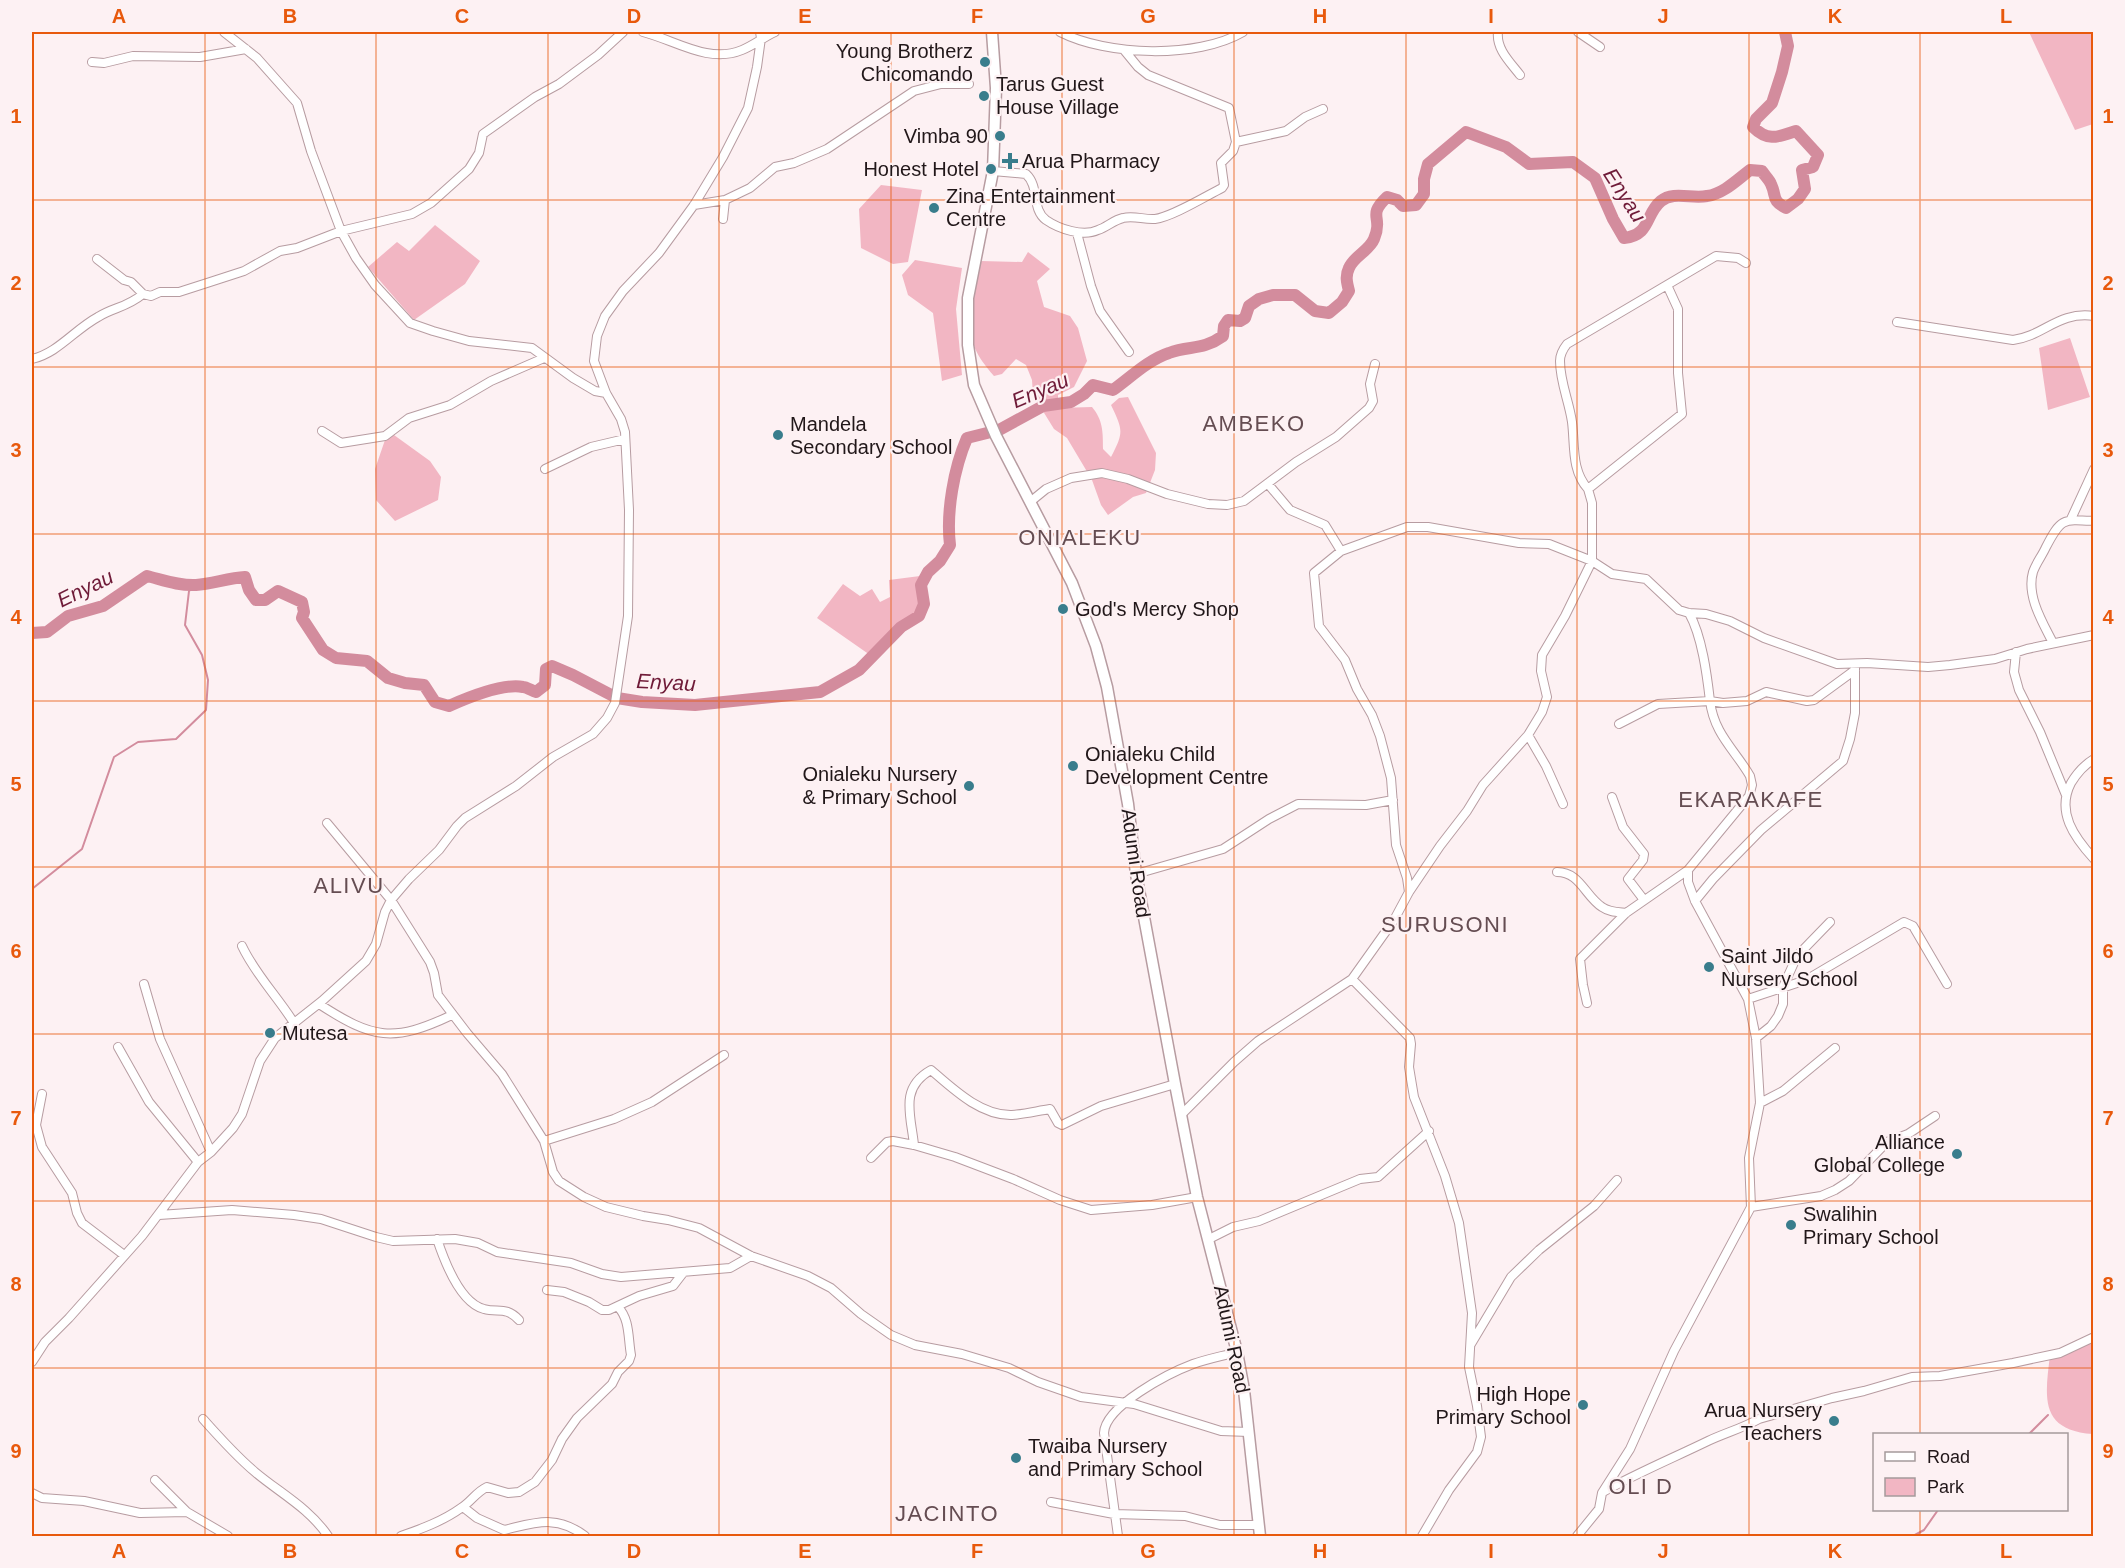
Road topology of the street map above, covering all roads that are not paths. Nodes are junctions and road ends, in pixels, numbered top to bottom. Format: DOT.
graph roads {
  1 [pos="224,32"];
  2 [pos="623,32"];
  3 [pos="643,32"];
  4 [pos="776,32"];
  5 [pos="992,32"];
  6 [pos="1060,32"];
  7 [pos="1243,32"];
  8 [pos="1498,32"];
  9 [pos="1578,32"];
  10 [pos="761,35"];
  11 [pos="1600,46"];
  12 [pos="246,48"];
  13 [pos="1124,50"];
  14 [pos="92,62"];
  15 [pos="1520,75"];
  16 [pos="969,84"];
  17 [pos="1323,109"];
  18 [pos="1236,142"];
  19 [pos="993,171"];
  20 [pos="725,200"];
  21 [pos="694,205"];
  22 [pos="723,219"];
  23 [pos="341,231"];
  24 [pos="1077,233"];
  25 [pos="97,259"];
  26 [pos="1746,263"];
  27 [pos="1667,285"];
  28 [pos="143,294"];
  29 [pos="2094,315"];
  30 [pos="1897,322"];
  31 [pos="1129,352"];
  32 [pos="544,358"];
  33 [pos="32,359"];
  34 [pos="1375,364"];
  35 [pos="606,393"];
  36 [pos="322,431"];
  37 [pos="625,439"];
  38 [pos="545,469"];
  39 [pos="2094,469"];
  40 [pos="1268,483"];
  41 [pos="1588,489"];
  42 [pos="1030,502"];
  43 [pos="2071,519"];
  44 [pos="2094,521"];
  45 [pos="1341,550"];
  46 [pos="1592,561"];
  47 [pos="1689,613"];
  48 [pos="2094,634"];
  49 [pos="2053,643"];
  50 [pos="2016,652"];
  51 [pos="1855,667"];
  52 [pos="1710,701"];
  53 [pos="1619,724"];
  54 [pos="1528,735"];
  55 [pos="2093,759"];
  56 [pos="2066,795"];
  57 [pos="1612,797"];
  58 [pos="1393,800"];
  59 [pos="1563,804"];
  60 [pos="327,823"];
  61 [pos="2094,860"];
  62 [pos="1688,870"];
  63 [pos="1557,872"];
  64 [pos="1136,874"];
  65 [pos="1409,892"];
  66 [pos="391,900"];
  67 [pos="1644,900"];
  68 [pos="1695,901"];
  69 [pos="1626,913"];
  70 [pos="1830,922"];
  71 [pos="242,945"];
  72 [pos="1352,979"];
  73 [pos="144,984"];
  74 [pos="1947,984"];
  75 [pos="1783,987"];
  76 [pos="1748,999"];
  77 [pos="1587,1003"];
  78 [pos="319,1004"];
  79 [pos="452,1015"];
  80 [pos="294,1023"];
  81 [pos="1756,1038"];
  82 [pos="118,1047"];
  83 [pos="1835,1048"];
  84 [pos="724,1055"];
  85 [pos="1175,1084"];
  86 [pos="42,1094"];
  87 [pos="1760,1103"];
  88 [pos="1181,1114"];
  89 [pos="1935,1116"];
  90 [pos="1429,1131"];
  91 [pos="544,1141"];
  92 [pos="914,1145"];
  93 [pos="211,1152"];
  94 [pos="871,1158"];
  95 [pos="198,1162"];
  96 [pos="1617,1180"];
  97 [pos="1197,1197"];
  98 [pos="1751,1206"];
  99 [pos="159,1215"];
  100 [pos="437,1239"];
  101 [pos="1209,1239"];
  102 [pos="124,1255"];
  103 [pos="751,1256"];
  104 [pos="683,1273"];
  105 [pos="547,1290"];
  106 [pos="618,1307"];
  107 [pos="519,1320"];
  108 [pos="2094,1337"];
  109 [pos="1469,1348"];
  110 [pos="1238,1352"];
  111 [pos="32,1362"];
  112 [pos="1124,1403"];
  113 [pos="203,1419"];
  114 [pos="1249,1432"];
  115 [pos="155,1480"];
  116 [pos="32,1493"];
  117 [pos="1602,1493"];
  118 [pos="1051,1502"];
  119 [pos="463,1507"];
  120 [pos="187,1512"];
  121 [pos="1114,1514"];
  122 [pos="1258,1525"];
  123 [pos="228,1536"];
  124 [pos="328,1536"];
  125 [pos="401,1536"];
  126 [pos="585,1536"];
  127 [pos="1118,1536"];
  128 [pos="1260,1536"];
  129 [pos="1422,1536"];
  130 [pos="1577,1536"];
  1 -- 12 [label="street"];
  2 -- 23 [label="street"];
  3 -- 10 [label="street"];
  4 -- 10 [label="street"];
  5 -- 19 [label="main road, Adumi Road"];
  6 -- 13 [label="street"];
  7 -- 13 [label="street"];
  8 -- 15 [label="street"];
  9 -- 11 [label="street"];
  10 -- 21 [label="street"];
  12 -- 14 [label="street"];
  12 -- 23 [label="street"];
  13 -- 18 [label="street"];
  16 -- 20 [label="street"];
  17 -- 18 [label="street"];
  18 -- 24 [label="street"];
  19 -- 24 [label="street"];
  19 -- 42 [label="main road, Adumi Road"];
  20 -- 21 [label="street"];
  20 -- 22 [label="street"];
  21 -- 35 [label="street"];
  23 -- 28 [label="street"];
  23 -- 32 [label="street"];
  24 -- 31 [label="street"];
  25 -- 28 [label="street"];
  26 -- 27 [label="street"];
  27 -- 41 [label="street"];
  27 -- 41 [label="street"];
  28 -- 33 [label="street"];
  29 -- 30 [label="street"];
  32 -- 35 [label="street"];
  32 -- 36 [label="street"];
  34 -- 40 [label="street"];
  35 -- 37 [label="street"];
  37 -- 38 [label="street"];
  37 -- 66 [label="street"];
  39 -- 43 [label="street"];
  40 -- 42 [label="street"];
  40 -- 45 [label="street"];
  41 -- 46 [label="street"];
  42 -- 64 [label="main road, Adumi Road"];
  43 -- 44 [label="street"];
  43 -- 49 [label="street"];
  45 -- 46 [label="street"];
  45 -- 58 [label="street"];
  46 -- 47 [label="street"];
  46 -- 54 [label="street"];
  47 -- 51 [label="street"];
  47 -- 52 [label="street"];
  48 -- 49 [label="street"];
  49 -- 50 [label="street"];
  50 -- 51 [label="street"];
  50 -- 56 [label="street"];
  51 -- 52 [label="street"];
  51 -- 68 [label="street"];
  52 -- 53 [label="street"];
  52 -- 62 [label="street"];
  54 -- 59 [label="street"];
  54 -- 65 [label="street"];
  55 -- 56 [label="street"];
  56 -- 61 [label="street"];
  57 -- 67 [label="street"];
  58 -- 64 [label="street"];
  58 -- 65 [label="street"];
  60 -- 66 [label="street"];
  62 -- 67 [label="street"];
  62 -- 68 [label="street"];
  63 -- 69 [label="street"];
  64 -- 85 [label="main road, Adumi Road"];
  65 -- 72 [label="street"];
  66 -- 78 [label="street"];
  66 -- 79 [label="street"];
  67 -- 69 [label="street"];
  68 -- 76 [label="street"];
  69 -- 77 [label="street"];
  70 -- 75 [label="street"];
  71 -- 80 [label="street"];
  72 -- 88 [label="street"];
  72 -- 90 [label="street"];
  73 -- 93 [label="street"];
  74 -- 75 [label="street"];
  75 -- 76 [label="street"];
  75 -- 81 [label="street"];
  76 -- 81 [label="street"];
  78 -- 79 [label="street"];
  78 -- 80 [label="street"];
  79 -- 91 [label="street"];
  80 -- 93 [label="street"];
  81 -- 87 [label="street"];
  82 -- 95 [label="street"];
  83 -- 87 [label="street"];
  84 -- 91 [label="street"];
  85 -- 88 [label="main road, Adumi Road"];
  85 -- 92 [label="street"];
  86 -- 102 [label="street"];
  87 -- 98 [label="street"];
  88 -- 97 [label="main road, Adumi Road"];
  89 -- 98 [label="street"];
  90 -- 101 [label="street"];
  90 -- 109 [label="street"];
  91 -- 103 [label="street"];
  92 -- 94 [label="street"];
  92 -- 97 [label="street"];
  93 -- 95 [label="street"];
  95 -- 99 [label="street"];
  96 -- 109 [label="street"];
  97 -- 101 [label="main road, Adumi Road"];
  98 -- 117 [label="street"];
  99 -- 100 [label="street"];
  99 -- 102 [label="street"];
  100 -- 104 [label="street"];
  100 -- 107 [label="street"];
  101 -- 110 [label="main road, Adumi Road"];
  102 -- 111 [label="street"];
  103 -- 104 [label="street"];
  103 -- 112 [label="street"];
  104 -- 106 [label="street"];
  105 -- 106 [label="street"];
  106 -- 119 [label="street"];
  108 -- 117 [label="street"];
  109 -- 129 [label="street"];
  110 -- 112 [label="street"];
  110 -- 114 [label="main road, Adumi Road"];
  112 -- 114 [label="street"];
  112 -- 121 [label="street"];
  113 -- 124 [label="street"];
  114 -- 122 [label="main road, Adumi Road"];
  115 -- 120 [label="street"];
  116 -- 120 [label="street"];
  117 -- 130 [label="street"];
  118 -- 121 [label="street"];
  119 -- 125 [label="street"];
  119 -- 126 [label="street"];
  120 -- 123 [label="street"];
  121 -- 122 [label="street"];
  121 -- 127 [label="street"];
  122 -- 128 [label="main road, Adumi Road"];
}
